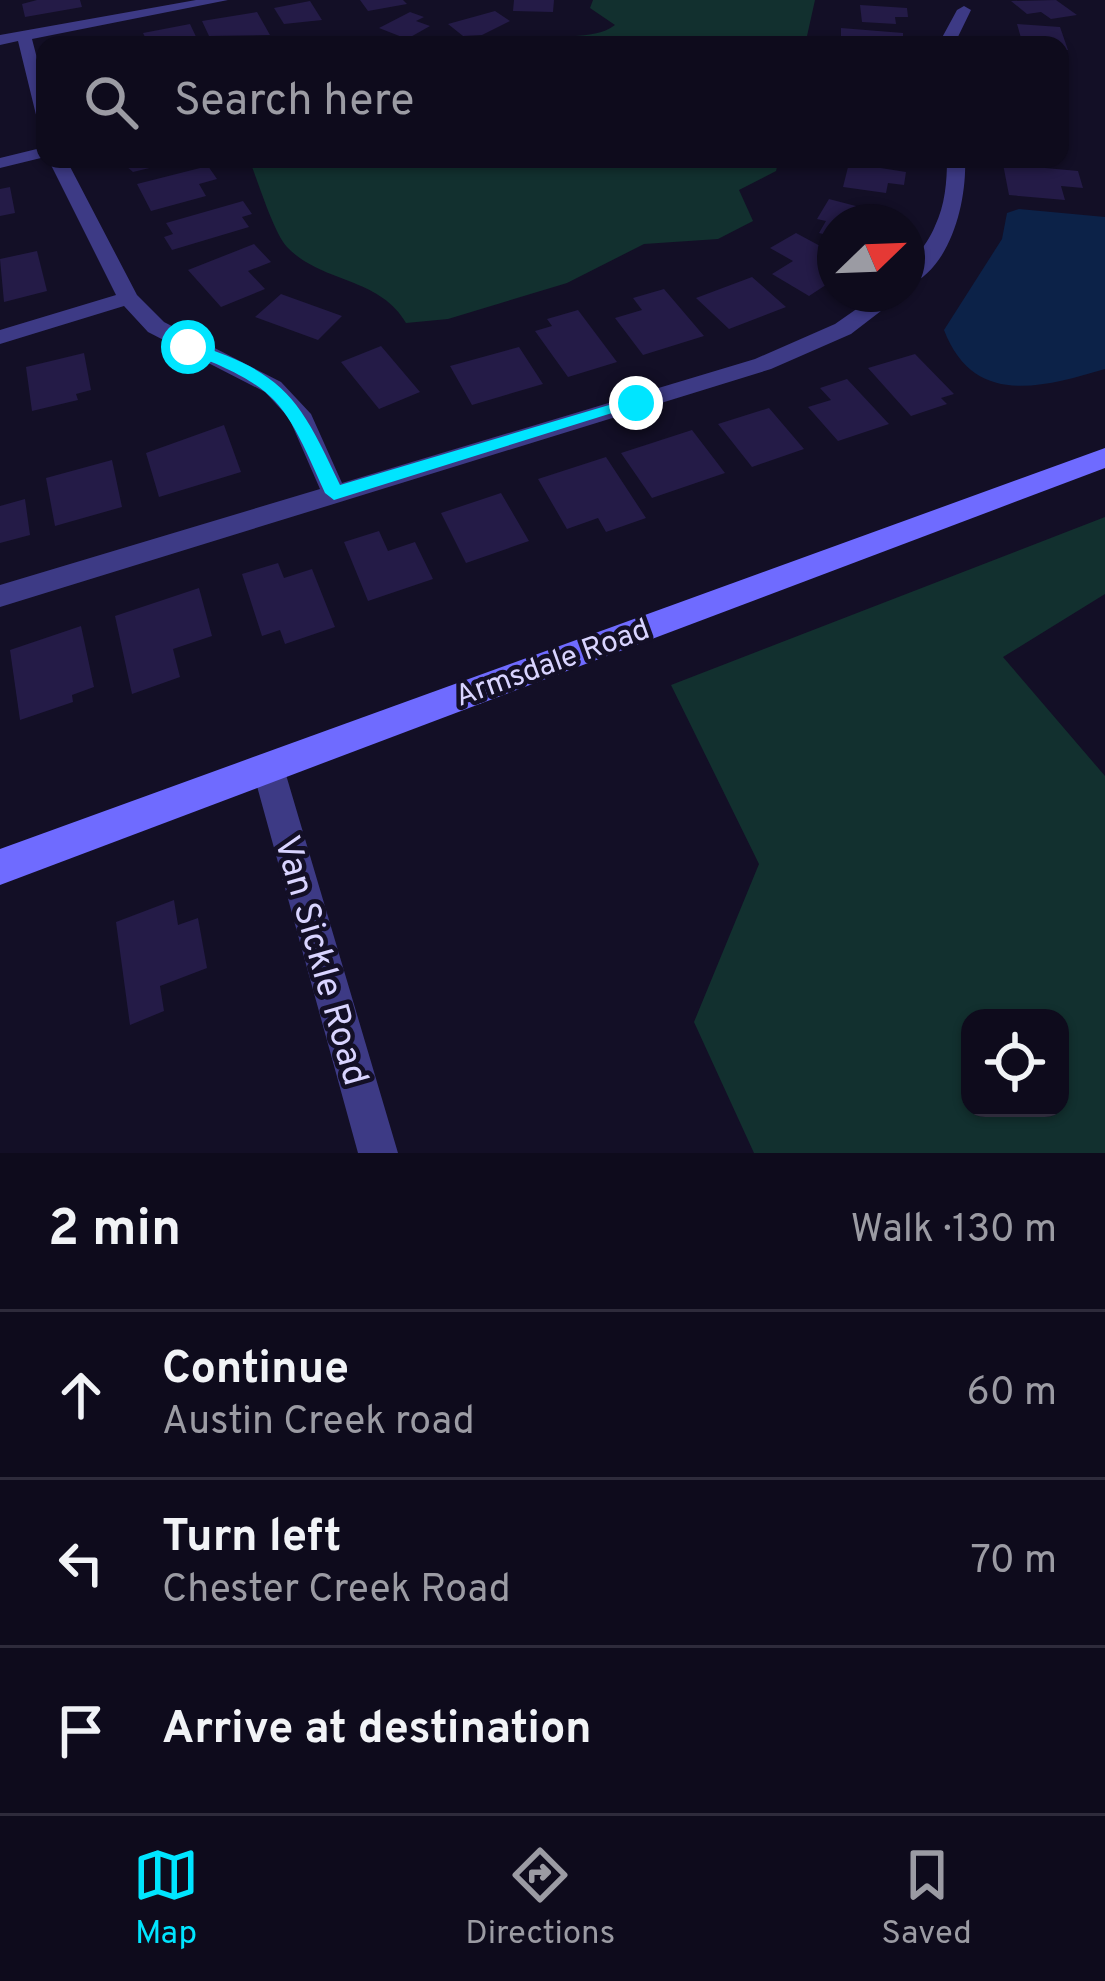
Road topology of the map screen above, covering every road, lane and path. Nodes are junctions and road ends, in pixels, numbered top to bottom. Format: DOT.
graph roads {
  1 [pos="221,0"];
  2 [pos="193,2"];
  3 [pos="964,10"];
  4 [pos="24,36"];
  5 [pos="951,36"];
  6 [pos="0,40"];
  7 [pos="36,86"];
  8 [pos="36,154"];
  9 [pos="0,163"];
  10 [pos="62,168"];
  11 [pos="956,168"];
  12 [pos="925,256"];
  13 [pos="128,298"];
  14 [pos="867,312"];
  15 [pos="0,337"];
  16 [pos="1105,458"];
  17 [pos="334,493"];
  18 [pos="0,596"];
  19 [pos="268,768"];
  20 [pos="0,867"];
  21 [pos="378,1153"];
  1 -- 2 [label="street"];
  2 -- 4 [label="street"];
  3 -- 5 [label="street"];
  4 -- 6 [label="street"];
  4 -- 7 [label="street"];
  8 -- 9 [label="street"];
  10 -- 13 [label="street"];
  11 -- 12 [label="street"];
  13 -- 15 [label="street"];
  13 -- 17 [label="street"];
  14 -- 17 [label="street"];
  16 -- 19 [label="street, Armsdale Road"];
  17 -- 18 [label="street"];
  19 -- 20 [label="street, Armsdale Road"];
  19 -- 21 [label="street, Van Sickle Road"];
}
